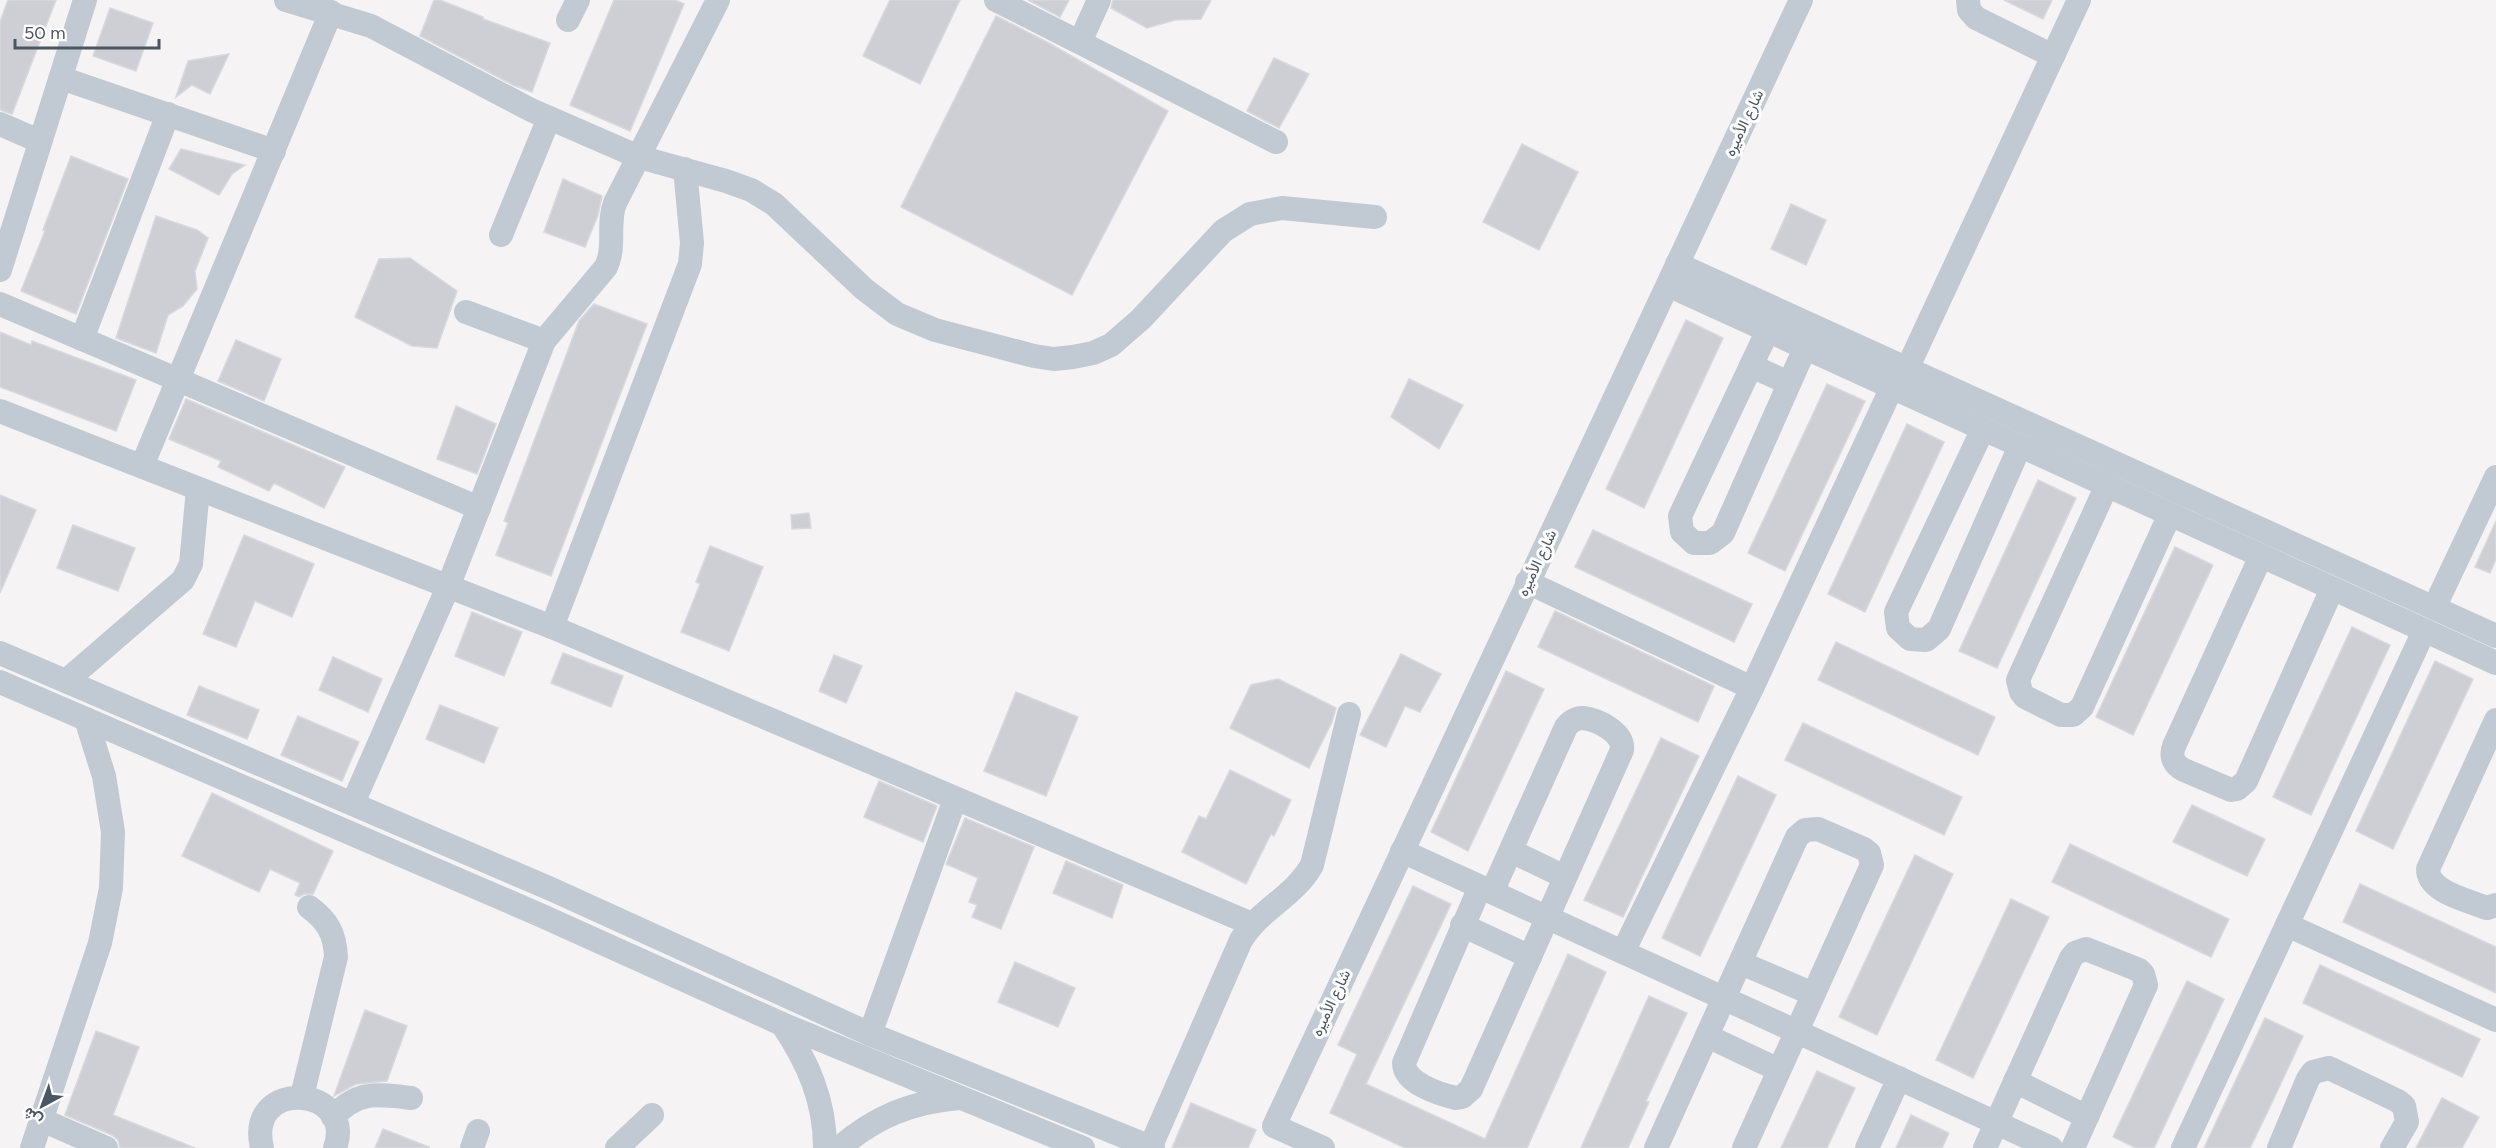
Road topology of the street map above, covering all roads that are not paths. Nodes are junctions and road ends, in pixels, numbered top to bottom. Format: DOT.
graph roads {
  1 [pos="85,0"];
  2 [pos="286,0"];
  3 [pos="996,0"];
  4 [pos="1099,0"];
  5 [pos="1801,0"];
  6 [pos="1968,0"];
  7 [pos="2079,0"];
  8 [pos="712,2"];
  9 [pos="342,9"];
  10 [pos="1080,42"];
  11 [pos="2053,56"];
  12 [pos="61,78"];
  13 [pos="168,114"];
  14 [pos="549,118"];
  15 [pos="0,124"];
  16 [pos="39,141"];
  17 [pos="1276,142"];
  18 [pos="274,151"];
  19 [pos="639,157"];
  20 [pos="685,170"];
  21 [pos="1375,217"];
  22 [pos="501,235"];
  23 [pos="0,270"];
  24 [pos="1672,275"];
  25 [pos="0,304"];
  26 [pos="466,312"];
  27 [pos="1768,330"];
  28 [pos="82,339"];
  29 [pos="544,341"];
  30 [pos="1805,348"];
  31 [pos="1751,366"];
  32 [pos="1891,374"];
  33 [pos="177,380"];
  34 [pos="1789,384"];
  35 [pos="1928,391"];
  36 [pos="0,411"];
  37 [pos="1983,429"];
  38 [pos="2020,446"];
  39 [pos="142,466"];
  40 [pos="2496,477"];
  41 [pos="2107,485"];
  42 [pos="198,489"];
  43 [pos="479,508"];
  44 [pos="2170,514"];
  45 [pos="2260,556"];
  46 [pos="1527,582"];
  47 [pos="448,586"];
  48 [pos="2332,589"];
  49 [pos="2425,604"];
  50 [pos="2456,618"];
  51 [pos="552,627"];
  52 [pos="2415,627"];
  53 [pos="2496,636"];
  54 [pos="2446,641"];
  55 [pos="0,653"];
  56 [pos="2496,663"];
  57 [pos="66,681"];
  58 [pos="0,682"];
  59 [pos="1752,688"];
  60 [pos="1349,714"];
  61 [pos="86,719"];
  62 [pos="2496,720"];
  63 [pos="955,799"];
  64 [pos="353,803"];
  65 [pos="1402,851"];
  66 [pos="1511,851"];
  67 [pos="1565,877"];
  68 [pos="551,889"];
  69 [pos="1486,890"];
  70 [pos="2496,905"];
  71 [pos="309,907"];
  72 [pos="540,915"];
  73 [pos="1546,917"];
  74 [pos="1252,924"];
  75 [pos="1462,925"];
  76 [pos="2287,925"];
  77 [pos="1623,952"];
  78 [pos="1530,957"];
  79 [pos="1741,963"];
  80 [pos="1814,994"];
  81 [pos="1726,998"];
  82 [pos="2496,1020"];
  83 [pos="782,1024"];
  84 [pos="1796,1031"];
  85 [pos="870,1034"];
  86 [pos="1707,1036"];
  87 [pos="1779,1070"];
  88 [pos="1899,1078"];
  89 [pos="2015,1081"];
  90 [pos="302,1096"];
  91 [pos="411,1098"];
  92 [pos="961,1098"];
  93 [pos="652,1114"];
  94 [pos="333,1117"];
  95 [pos="2087,1117"];
  96 [pos="42,1120"];
  97 [pos="1997,1123"];
  98 [pos="342,1146"];
  99 [pos="32,1148"];
  100 [pos="106,1148"];
  101 [pos="261,1148"];
  102 [pos="617,1148"];
  103 [pos="825,1148"];
  104 [pos="839,1148"];
  105 [pos="1083,1148"];
  106 [pos="1152,1148"];
  107 [pos="1323,1148"];
  108 [pos="1656,1148"];
  109 [pos="1744,1148"];
  110 [pos="1867,1148"];
  111 [pos="1985,1148"];
  112 [pos="2051,1148"];
  113 [pos="2073,1148"];
  114 [pos="2182,1148"];
  115 [pos="2279,1148"];
  116 [pos="2392,1148"];
  1 -- 12 [label="street"];
  2 -- 9 [label="street"];
  3 -- 10 [label="street"];
  4 -- 10 [label="street"];
  5 -- 24 [label="street, شارع الأميره"];
  6 -- 11 [label="street"];
  7 -- 11 [label="street"];
  8 -- 19 [label="street"];
  9 -- 14 [label="street"];
  9 -- 18 [label="street"];
  10 -- 17 [label="street"];
  11 -- 32 [label="street"];
  12 -- 13 [label="street"];
  12 -- 16 [label="street"];
  13 -- 18 [label="street"];
  13 -- 28 [label="street"];
  14 -- 19 [label="street"];
  14 -- 22 [label="street"];
  15 -- 16 [label="street"];
  16 -- 23 [label="street"];
  18 -- 33 [label="street"];
  19 -- 20 [label="street"];
  19 -- 29 [label="street"];
  20 -- 21 [label="street"];
  20 -- 51 [label="street"];
  24 -- 27 [label="street"];
  24 -- 32 [label="street"];
  24 -- 46 [label="street, شارع الأميره"];
  25 -- 28 [label="street"];
  26 -- 29 [label="street"];
  27 -- 30 [label="street"];
  27 -- 31 [label="street"];
  28 -- 33 [label="street"];
  29 -- 43 [label="street"];
  30 -- 32 [label="street"];
  30 -- 34 [label="street"];
  31 -- 34 [label="street"];
  31 -- 34 [label="street"];
  32 -- 35 [label="street"];
  32 -- 59 [label="street"];
  33 -- 39 [label="street"];
  33 -- 43 [label="street"];
  35 -- 37 [label="street"];
  35 -- 49 [label="street"];
  36 -- 39 [label="street"];
  37 -- 38 [label="street"];
  37 -- 38 [label="street"];
  38 -- 41 [label="street"];
  39 -- 42 [label="street"];
  40 -- 49 [label="street"];
  41 -- 44 [label="street"];
  41 -- 44 [label="street"];
  42 -- 47 [label="street"];
  42 -- 57 [label="street"];
  43 -- 47 [label="street"];
  44 -- 45 [label="street"];
  45 -- 48 [label="street"];
  45 -- 48 [label="street"];
  46 -- 59 [label="street"];
  46 -- 65 [label="street, شارع الأميره"];
  47 -- 51 [label="street"];
  47 -- 64 [label="street"];
  48 -- 52 [label="street"];
  49 -- 50 [label="street"];
  49 -- 52 [label="street"];
  50 -- 53 [label="street"];
  50 -- 54 [label="street"];
  51 -- 63 [label="street"];
  52 -- 54 [label="street"];
  52 -- 76 [label="street"];
  54 -- 56 [label="street"];
  55 -- 57 [label="street"];
  57 -- 64 [label="street"];
  58 -- 61 [label="street"];
  59 -- 77 [label="street"];
  60 -- 74 [label="street"];
  61 -- 72 [label="street"];
  61 -- 96 [label="street"];
  62 -- 70 [label="street"];
  63 -- 74 [label="street"];
  63 -- 85 [label="street"];
  64 -- 68 [label="street"];
  65 -- 69 [label="street"];
  65 -- 107 [label="street, شارع الأميره"];
  66 -- 67 [label="street"];
  66 -- 67 [label="street"];
  66 -- 69 [label="street"];
  67 -- 73 [label="street"];
  68 -- 72 [label="street"];
  68 -- 85 [label="street"];
  69 -- 73 [label="street"];
  69 -- 75 [label="street"];
  71 -- 90 [label="street"];
  72 -- 83 [label="street"];
  73 -- 77 [label="street"];
  73 -- 78 [label="street"];
  74 -- 106 [label="street"];
  75 -- 78 [label="street"];
  75 -- 78 [label="street"];
  76 -- 82 [label="street"];
  76 -- 114 [label="street"];
  77 -- 81 [label="street"];
  79 -- 80 [label="street"];
  79 -- 80 [label="street"];
  79 -- 81 [label="street"];
  80 -- 84 [label="street"];
  81 -- 84 [label="street"];
  81 -- 86 [label="street"];
  83 -- 92 [label="street"];
  83 -- 103 [label="street"];
  84 -- 87 [label="street"];
  84 -- 88 [label="street"];
  85 -- 106 [label="street"];
  86 -- 87 [label="street"];
  86 -- 108 [label="street"];
  87 -- 109 [label="street"];
  88 -- 97 [label="street"];
  88 -- 110 [label="street"];
  89 -- 95 [label="street"];
  89 -- 95 [label="street"];
  89 -- 97 [label="street"];
  90 -- 94 [label="street"];
  90 -- 101 [label="street"];
  91 -- 94 [label="street"];
  92 -- 104 [label="street"];
  92 -- 105 [label="street"];
  93 -- 102 [label="street"];
  94 -- 98 [label="street"];
  95 -- 113 [label="street"];
  96 -- 99 [label="street"];
  96 -- 100 [label="street"];
  97 -- 111 [label="street"];
  97 -- 112 [label="street"];
  115 -- 116 [label="street"];
}
